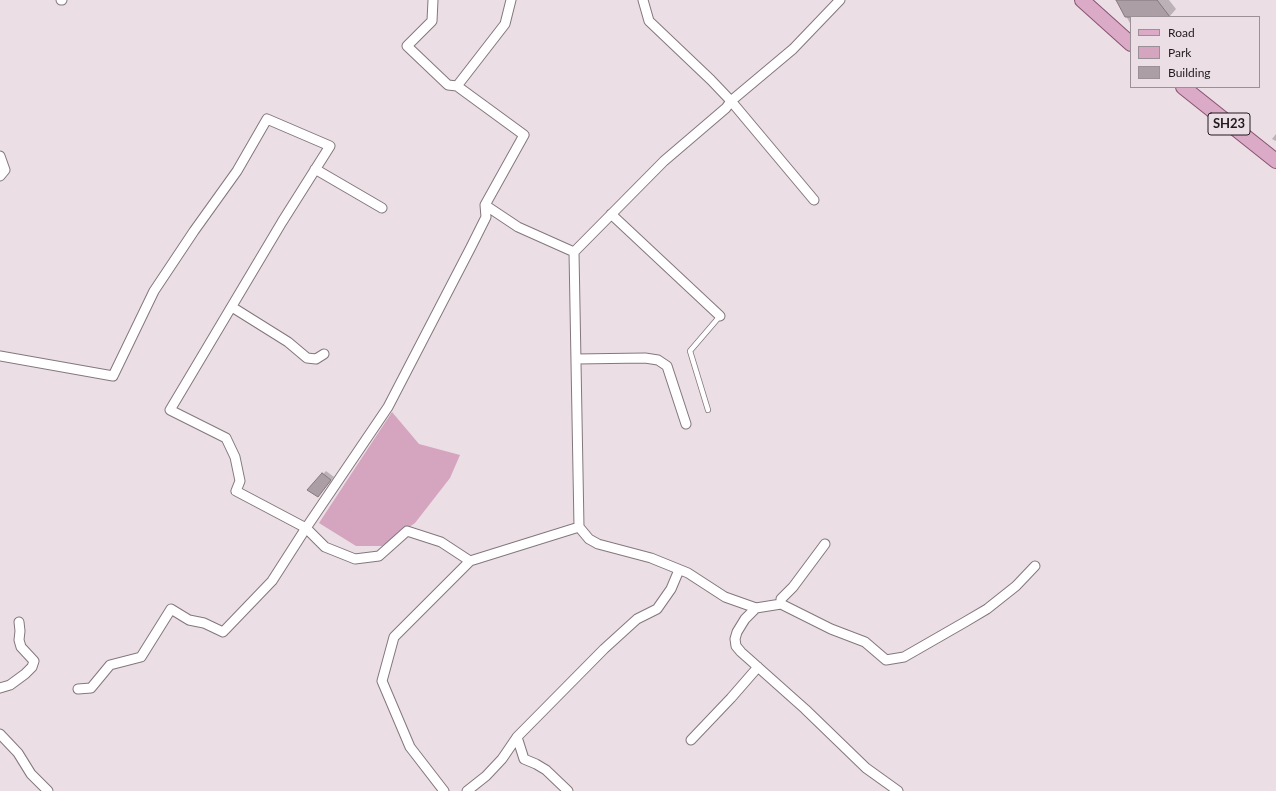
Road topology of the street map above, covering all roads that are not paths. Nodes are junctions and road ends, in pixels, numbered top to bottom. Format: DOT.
graph roads {
  1 [pos="433,0"];
  2 [pos="511,0"];
  3 [pos="643,0"];
  4 [pos="840,0"];
  5 [pos="1082,0"];
  6 [pos="1130,43"];
  7 [pos="457,86"];
  8 [pos="1183,88"];
  9 [pos="731,101"];
  10 [pos="0,156"];
  11 [pos="1276,161"];
  12 [pos="315,169"];
  13 [pos="0,176"];
  14 [pos="814,200"];
  15 [pos="485,205"];
  16 [pos="382,208"];
  17 [pos="611,214"];
  18 [pos="574,252"];
  19 [pos="232,307"];
  20 [pos="720,316"];
  21 [pos="324,354"];
  22 [pos="0,356"];
  23 [pos="576,360"];
  24 [pos="708,410"];
  25 [pos="686,424"];
  26 [pos="579,527"];
  27 [pos="306,528"];
  28 [pos="824,544"];
  29 [pos="470,561"];
  30 [pos="1036,566"];
  31 [pos="679,570"];
  32 [pos="781,604"];
  33 [pos="756,608"];
  34 [pos="19,622"];
  35 [pos="758,667"];
  36 [pos="0,688"];
  37 [pos="78,689"];
  38 [pos="0,734"];
  39 [pos="517,737"];
  40 [pos="691,740"];
  41 [pos="48,791"];
  42 [pos="444,791"];
  43 [pos="467,791"];
  44 [pos="568,791"];
  45 [pos="898,791"];
  1 -- 7 [label="street"];
  2 -- 7 [label="street"];
  3 -- 9 [label="street"];
  4 -- 9 [label="street"];
  5 -- 6 [label="main road"];
  7 -- 15 [label="street"];
  8 -- 11 [label="main road, SH23"];
  9 -- 14 [label="street"];
  9 -- 17 [label="street"];
  10 -- 13 [label="street"];
  12 -- 16 [label="street"];
  12 -- 19 [label="street"];
  12 -- 22 [label="street"];
  15 -- 18 [label="street"];
  15 -- 27 [label="street"];
  17 -- 18 [label="street"];
  17 -- 20 [label="street"];
  18 -- 23 [label="street"];
  19 -- 21 [label="street"];
  19 -- 27 [label="street"];
  20 -- 24 [label="lane"];
  23 -- 25 [label="street"];
  23 -- 26 [label="street"];
  26 -- 29 [label="street"];
  26 -- 31 [label="street"];
  27 -- 29 [label="street"];
  27 -- 37 [label="street"];
  28 -- 32 [label="street"];
  29 -- 42 [label="street"];
  30 -- 32 [label="street"];
  31 -- 33 [label="street"];
  31 -- 39 [label="street"];
  32 -- 33 [label="street"];
  33 -- 35 [label="street"];
  34 -- 36 [label="street"];
  35 -- 40 [label="street"];
  35 -- 45 [label="street"];
  38 -- 41 [label="street"];
  39 -- 43 [label="street"];
  39 -- 44 [label="street"];
}
